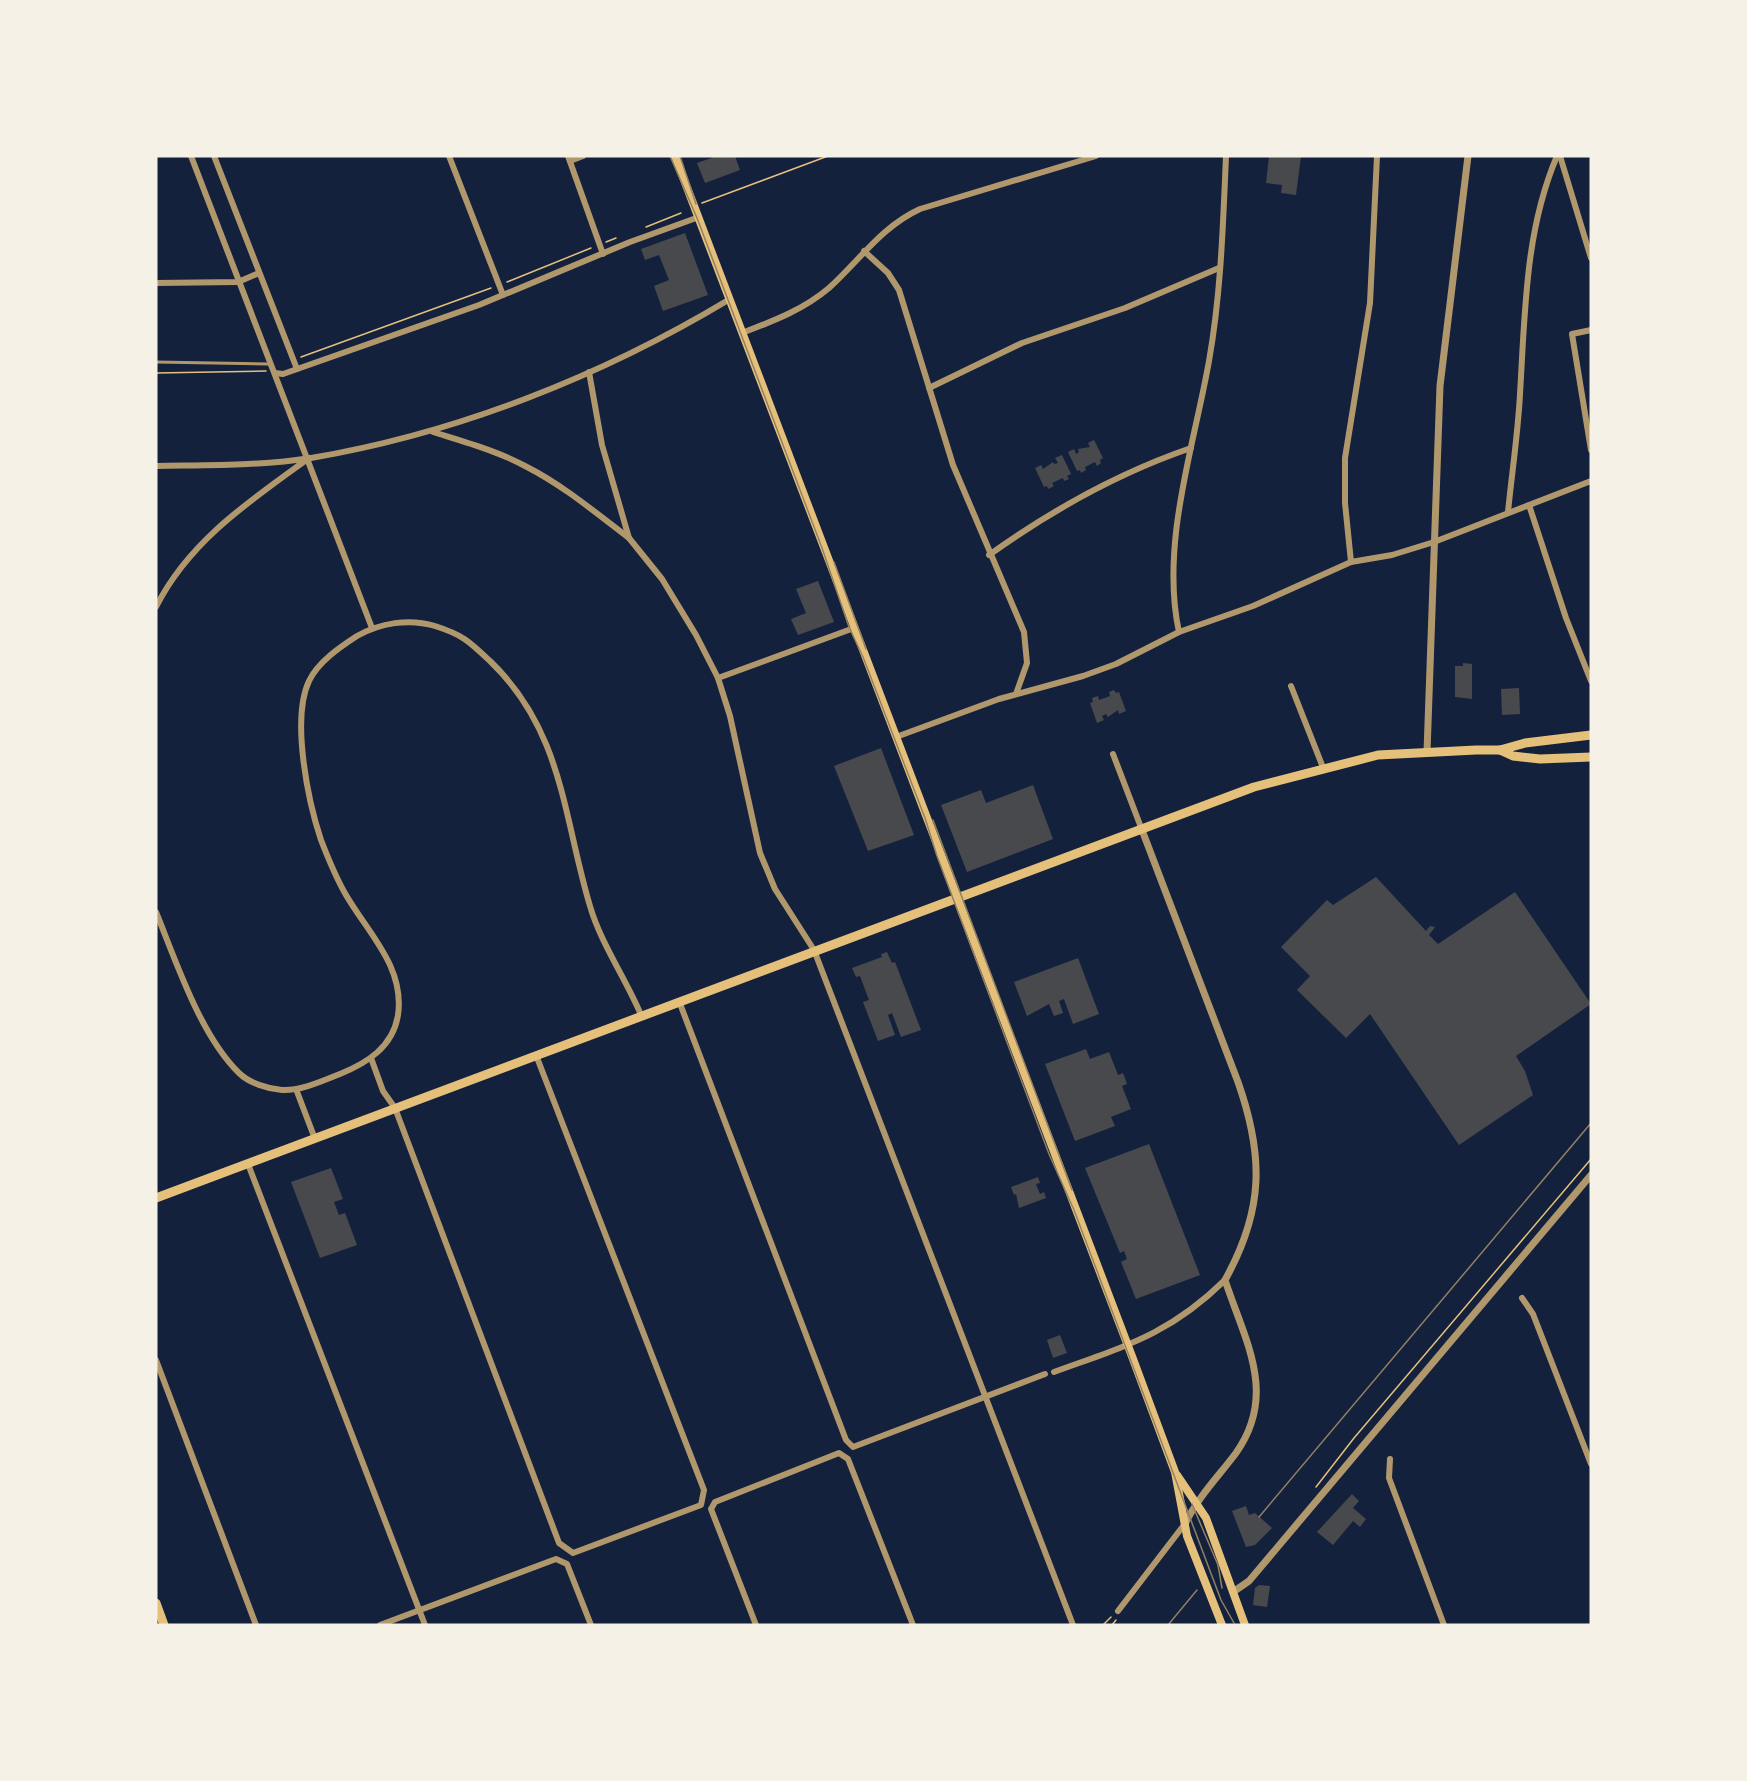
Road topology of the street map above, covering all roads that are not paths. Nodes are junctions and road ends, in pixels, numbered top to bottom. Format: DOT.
graph roads {
  1 [pos="190,156"];
  2 [pos="214,156"];
  3 [pos="449,156"];
  4 [pos="583,156"];
  5 [pos="675,156"];
  6 [pos="1096,156"];
  7 [pos="1226,156"];
  8 [pos="1377,156"];
  9 [pos="1468,156"];
  10 [pos="1559,156"];
  11 [pos="569,158"];
  12 [pos="699,217"];
  13 [pos="864,251"];
  14 [pos="603,254"];
  15 [pos="1591,258"];
  16 [pos="1219,268"];
  17 [pos="259,273"];
  18 [pos="238,282"];
  19 [pos="156,283"];
  20 [pos="503,295"];
  21 [pos="730,299"];
  22 [pos="1591,330"];
  23 [pos="742,333"];
  24 [pos="156,362"];
  25 [pos="269,364"];
  26 [pos="297,369"];
  27 [pos="589,372"];
  28 [pos="275,373"];
  29 [pos="929,388"];
  30 [pos="432,432"];
  31 [pos="1191,448"];
  32 [pos="1591,450"];
  33 [pos="309,458"];
  34 [pos="156,466"];
  35 [pos="1591,481"];
  36 [pos="1529,505"];
  37 [pos="1508,512"];
  38 [pos="629,538"];
  39 [pos="1434,542"];
  40 [pos="989,555"];
  41 [pos="1351,562"];
  42 [pos="156,607"];
  43 [pos="372,628"];
  44 [pos="854,628"];
  45 [pos="1179,632"];
  46 [pos="718,678"];
  47 [pos="1591,681"];
  48 [pos="1291,686"];
  49 [pos="1016,694"];
  50 [pos="1591,735"];
  51 [pos="896,737"];
  52 [pos="1500,750"];
  53 [pos="1427,752"];
  54 [pos="1113,754"];
  55 [pos="1591,758"];
  56 [pos="1324,770"];
  57 [pos="1142,830"];
  58 [pos="958,897"];
  59 [pos="156,912"];
  60 [pos="814,950"];
  61 [pos="679,1001"];
  62 [pos="641,1015"];
  63 [pos="536,1055"];
  64 [pos="370,1058"];
  65 [pos="296,1089"];
  66 [pos="395,1108"];
  67 [pos="315,1139"];
  68 [pos="248,1164"];
  69 [pos="1591,1175"];
  70 [pos="156,1198"];
  71 [pos="1225,1280"];
  72 [pos="1522,1298"];
  73 [pos="1128,1345"];
  74 [pos="156,1360"];
  75 [pos="1054,1372"];
  76 [pos="1045,1374"];
  77 [pos="986,1396"];
  78 [pos="1390,1459"];
  79 [pos="1591,1464"];
  80 [pos="1175,1472"];
  81 [pos="1197,1501"];
  82 [pos="1184,1525"];
  83 [pos="1233,1592"];
  84 [pos="156,1603"];
  85 [pos="420,1610"];
  86 [pos="1118,1611"];
  87 [pos="165,1625"];
  88 [pos="256,1625"];
  89 [pos="380,1625"];
  90 [pos="425,1625"];
  91 [pos="591,1625"];
  92 [pos="756,1625"];
  93 [pos="913,1625"];
  94 [pos="1072,1625"];
  95 [pos="1222,1625"];
  96 [pos="1245,1625"];
  97 [pos="1444,1625"];
  1 -- 18 [label="street"];
  2 -- 17 [label="street"];
  3 -- 20 [label="street"];
  4 -- 11 [label="street"];
  5 -- 12 [label="main road"];
  6 -- 13 [label="street"];
  7 -- 16 [label="street"];
  8 -- 41 [label="street"];
  9 -- 39 [label="street"];
  10 -- 15 [label="street"];
  10 -- 37 [label="street"];
  11 -- 14 [label="street"];
  12 -- 14 [label="street"];
  12 -- 21 [label="main road"];
  13 -- 23 [label="street"];
  13 -- 29 [label="street"];
  14 -- 20 [label="street"];
  16 -- 29 [label="street"];
  16 -- 31 [label="street"];
  17 -- 18 [label="street"];
  17 -- 26 [label="street"];
  18 -- 19 [label="street"];
  18 -- 25 [label="street"];
  20 -- 26 [label="street"];
  21 -- 23 [label="main road"];
  21 -- 27 [label="street"];
  22 -- 32 [label="street"];
  23 -- 44 [label="main road"];
  24 -- 25 [label="lane"];
  25 -- 28 [label="street"];
  26 -- 28 [label="street"];
  27 -- 30 [label="street"];
  27 -- 38 [label="street"];
  28 -- 33 [label="street"];
  29 -- 40 [label="street"];
  30 -- 33 [label="street"];
  30 -- 38 [label="street"];
  31 -- 40 [label="street"];
  31 -- 45 [label="street"];
  33 -- 34 [label="street"];
  33 -- 42 [label="street"];
  33 -- 43 [label="street"];
  35 -- 36 [label="street"];
  36 -- 37 [label="street"];
  36 -- 47 [label="street"];
  37 -- 39 [label="street"];
  38 -- 46 [label="street"];
  39 -- 41 [label="street"];
  39 -- 53 [label="street"];
  40 -- 49 [label="street"];
  41 -- 45 [label="street"];
  43 -- 62 [label="street"];
  43 -- 64 [label="street"];
  44 -- 46 [label="street"];
  44 -- 51 [label="main road"];
  45 -- 49 [label="street"];
  46 -- 60 [label="street"];
  48 -- 56 [label="street"];
  49 -- 51 [label="street"];
  50 -- 52 [label="main road"];
  51 -- 58 [label="main road"];
  52 -- 53 [label="main road"];
  52 -- 55 [label="main road"];
  53 -- 56 [label="main road"];
  54 -- 57 [label="street"];
  56 -- 57 [label="main road"];
  57 -- 58 [label="main road"];
  57 -- 71 [label="street"];
  58 -- 60 [label="main road"];
  58 -- 73 [label="main road"];
  59 -- 65 [label="street"];
  60 -- 61 [label="main road"];
  60 -- 77 [label="street"];
  61 -- 62 [label="main road"];
  61 -- 77 [label="street"];
  62 -- 63 [label="main road"];
  63 -- 66 [label="main road"];
  63 -- 66 [label="street"];
  64 -- 65 [label="street"];
  64 -- 66 [label="street"];
  65 -- 67 [label="street"];
  66 -- 67 [label="main road"];
  67 -- 68 [label="main road"];
  68 -- 70 [label="main road"];
  68 -- 85 [label="street"];
  69 -- 83 [label="street"];
  71 -- 73 [label="street"];
  71 -- 81 [label="street"];
  72 -- 79 [label="street"];
  73 -- 75 [label="street"];
  73 -- 80 [label="main road"];
  74 -- 88 [label="street"];
  76 -- 77 [label="street"];
  77 -- 94 [label="street"];
  78 -- 97 [label="street"];
  80 -- 81 [label="main road"];
  80 -- 82 [label="main road"];
  81 -- 82 [label="street"];
  81 -- 83 [label="main road"];
  82 -- 86 [label="street"];
  82 -- 95 [label="main road"];
  83 -- 96 [label="main road"];
  84 -- 87 [label="main road"];
  85 -- 89 [label="street"];
  85 -- 90 [label="street"];
  85 -- 91 [label="street"];
  92 -- 93 [label="street"];
}
